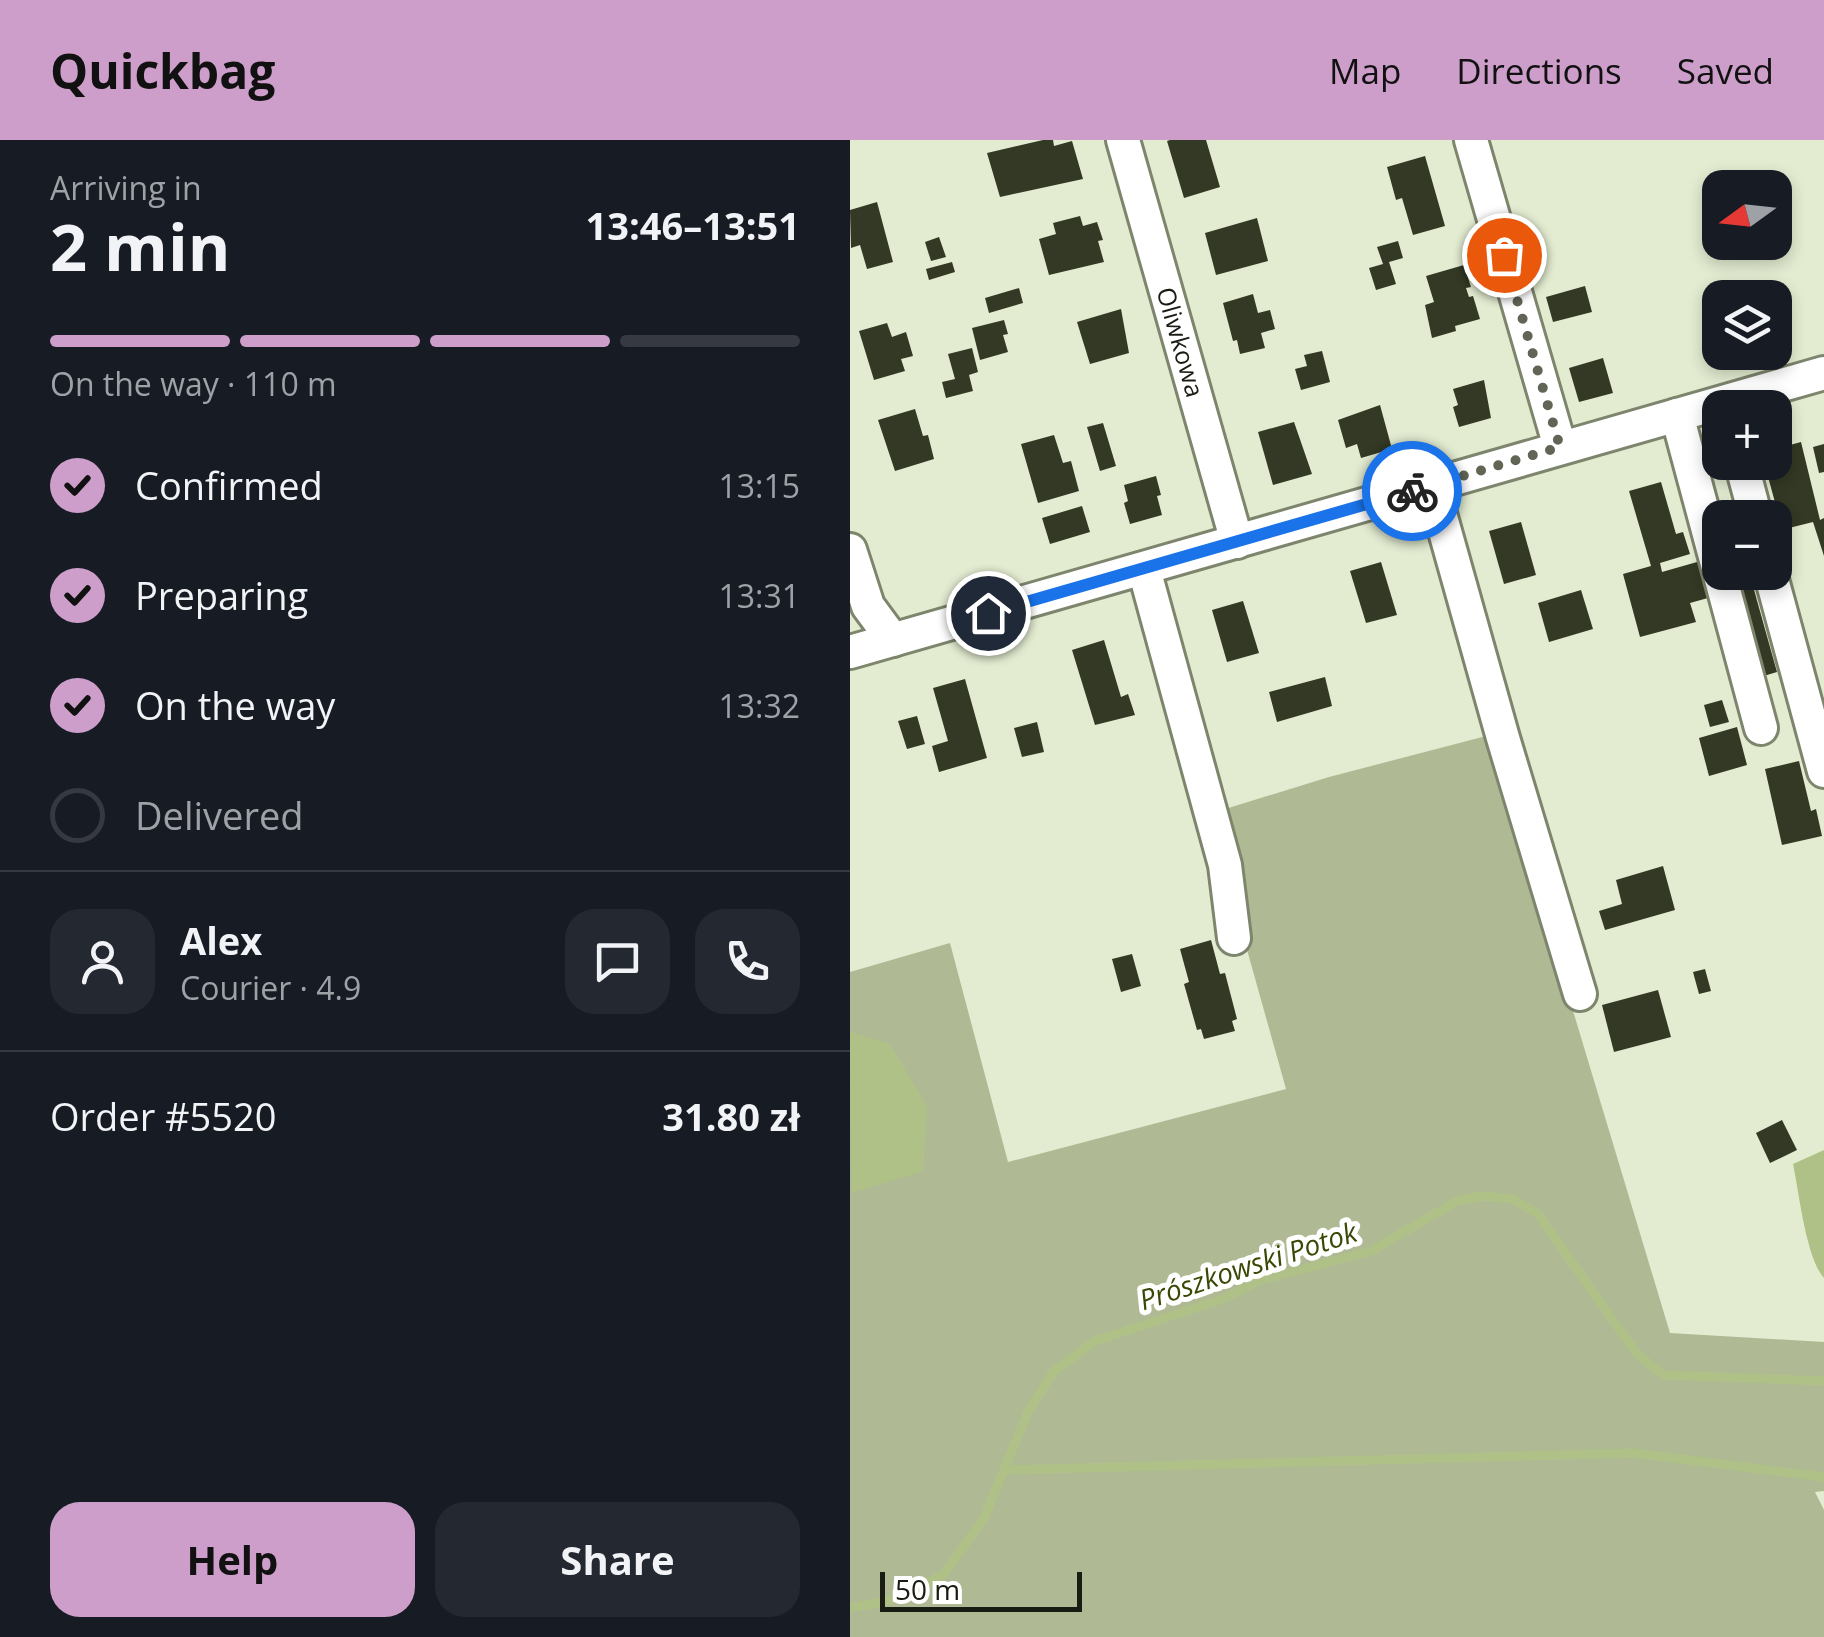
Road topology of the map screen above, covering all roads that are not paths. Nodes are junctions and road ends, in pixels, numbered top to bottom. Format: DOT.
graph roads {
  1 [pos="1123,140"];
  2 [pos="1471,140"];
  3 [pos="1824,374"];
  4 [pos="1771,390"];
  5 [pos="1702,409"];
  6 [pos="1677,414"];
  7 [pos="1560,447"];
  8 [pos="1432,485"];
  9 [pos="1237,542"];
  10 [pos="850,550"];
  11 [pos="1144,569"];
  12 [pos="1775,590"];
  13 [pos="893,640"];
  14 [pos="850,652"];
  15 [pos="1761,728"];
  16 [pos="1824,771"];
  17 [pos="1234,938"];
  18 [pos="1580,994"];
  1 -- 9 [label="street, Oliwkowa"];
  2 -- 7 [label="street"];
  3 -- 4 [label="street"];
  5 -- 6 [label="street"];
  6 -- 7 [label="street"];
  6 -- 15 [label="street"];
  7 -- 8 [label="street"];
  8 -- 9 [label="street"];
  8 -- 18 [label="street"];
  9 -- 11 [label="street"];
  10 -- 13 [label="street"];
  11 -- 13 [label="street"];
  11 -- 17 [label="street"];
  12 -- 16 [label="street"];
  13 -- 14 [label="street"];
}
